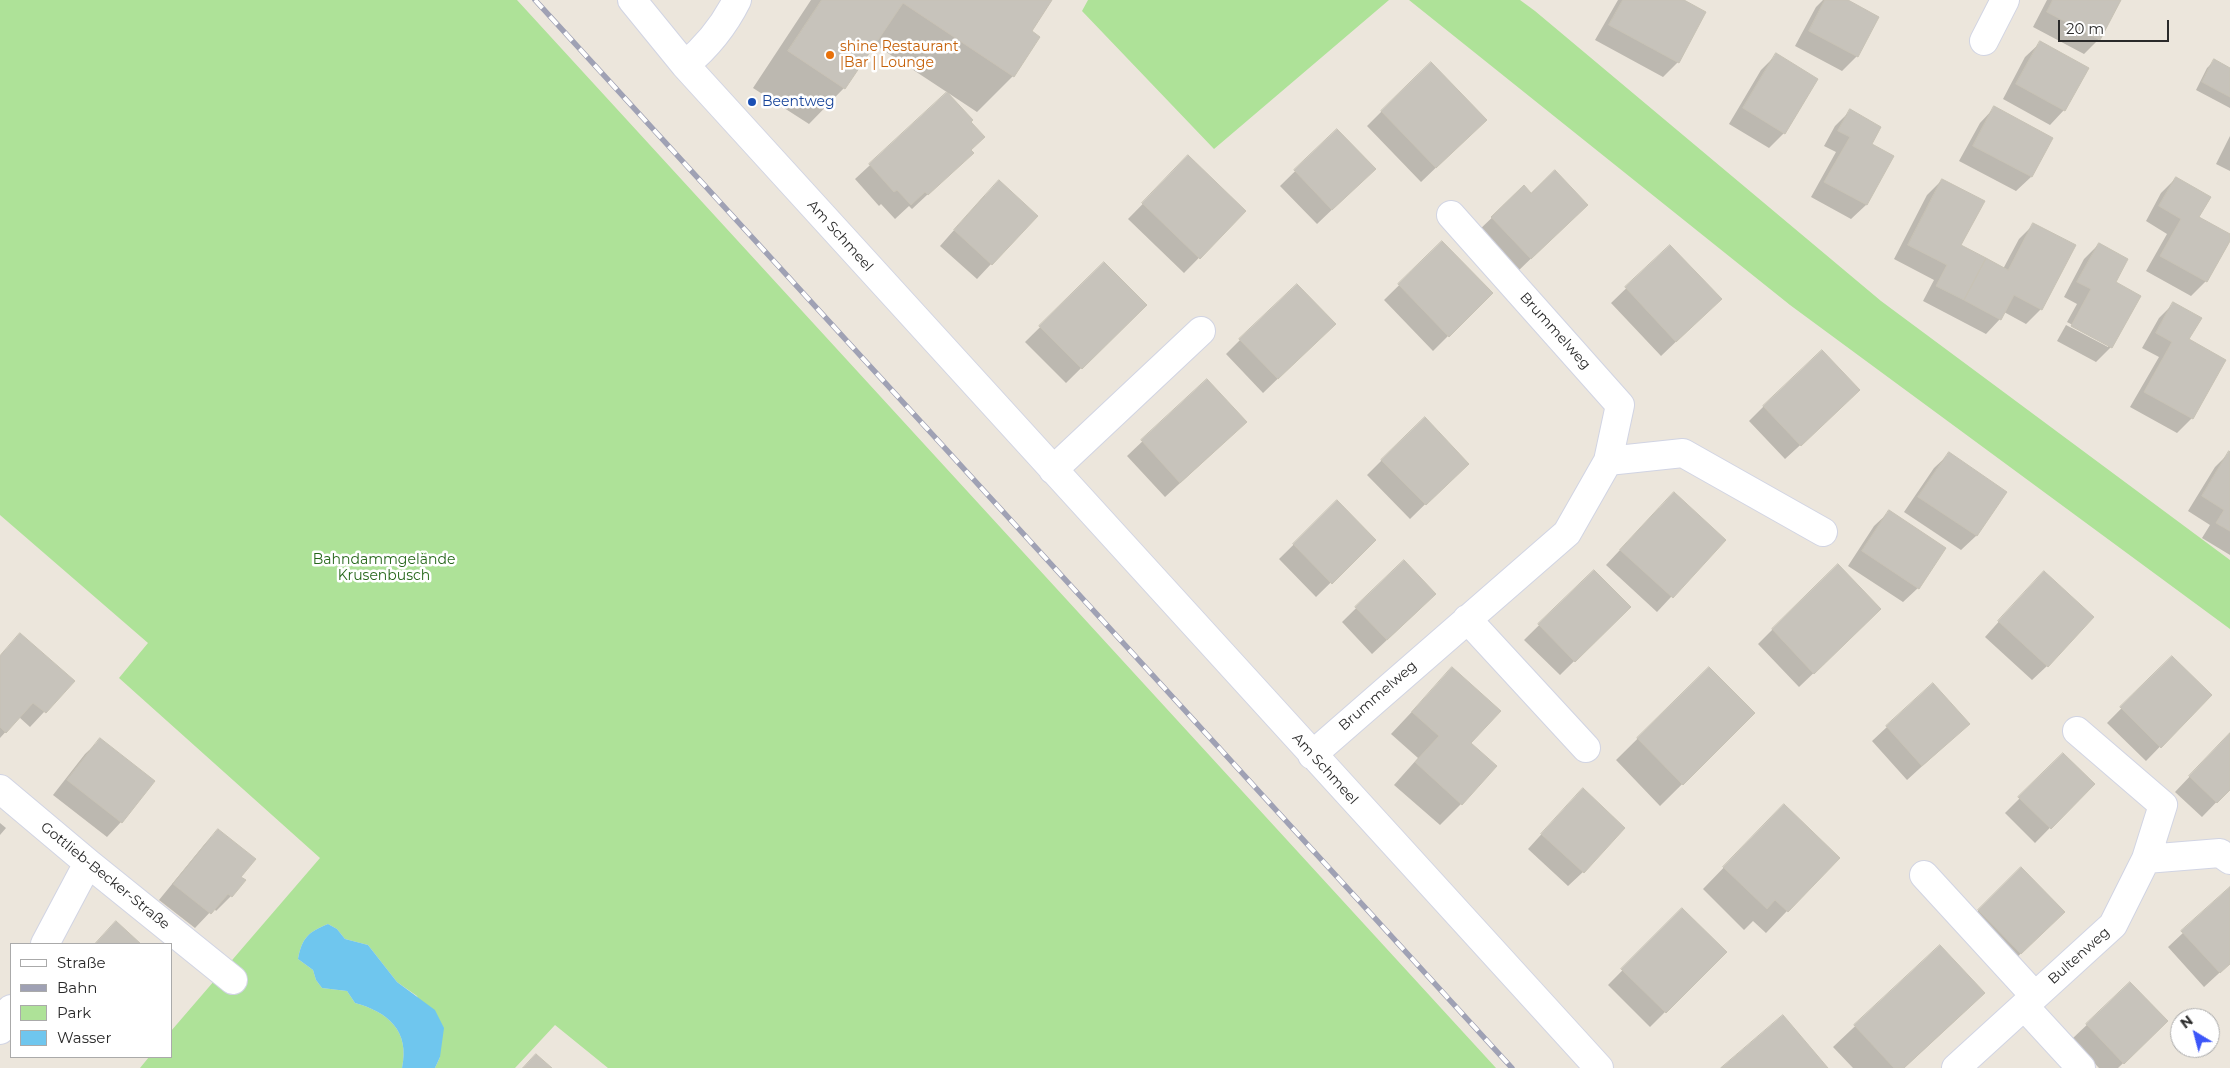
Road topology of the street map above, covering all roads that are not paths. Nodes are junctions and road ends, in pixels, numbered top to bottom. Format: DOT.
graph roads {
  1 [pos="632,0"];
  2 [pos="737,0"];
  3 [pos="2005,0"];
  4 [pos="1984,41"];
  5 [pos="685,65"];
  6 [pos="1451,215"];
  7 [pos="1201,332"];
  8 [pos="1608,461"];
  9 [pos="1053,470"];
  10 [pos="1823,532"];
  11 [pos="1467,619"];
  12 [pos="2077,730"];
  13 [pos="1586,748"];
  14 [pos="1312,755"];
  15 [pos="0,789"];
  16 [pos="2146,859"];
  17 [pos="2230,860"];
  18 [pos="88,863"];
  19 [pos="1924,876"];
  20 [pos="46,943"];
  21 [pos="233,980"];
  22 [pos="2029,1001"];
  23 [pos="10,1011"];
  24 [pos="0,1030"];
  25 [pos="1599,1068"];
  26 [pos="1956,1068"];
  27 [pos="2081,1068"];
  1 -- 5 [label="street, Am Schmeel"];
  2 -- 5 [label="street"];
  3 -- 4 [label="street"];
  5 -- 9 [label="street, Am Schmeel"];
  6 -- 8 [label="street, Brummelweg"];
  7 -- 9 [label="street"];
  8 -- 10 [label="street"];
  8 -- 11 [label="street, Brummelweg"];
  9 -- 14 [label="street, Am Schmeel"];
  11 -- 13 [label="street"];
  11 -- 14 [label="street, Brummelweg"];
  12 -- 16 [label="street, Bultenweg"];
  14 -- 25 [label="street, Am Schmeel"];
  15 -- 18 [label="street, Gottlieb-Becker-Straße"];
  16 -- 17 [label="street"];
  16 -- 22 [label="street, Bultenweg"];
  18 -- 20 [label="street"];
  18 -- 21 [label="street, Gottlieb-Becker-Straße"];
  19 -- 22 [label="street"];
  22 -- 26 [label="street, Bultenweg"];
  22 -- 27 [label="street"];
  23 -- 24 [label="street"];
}
